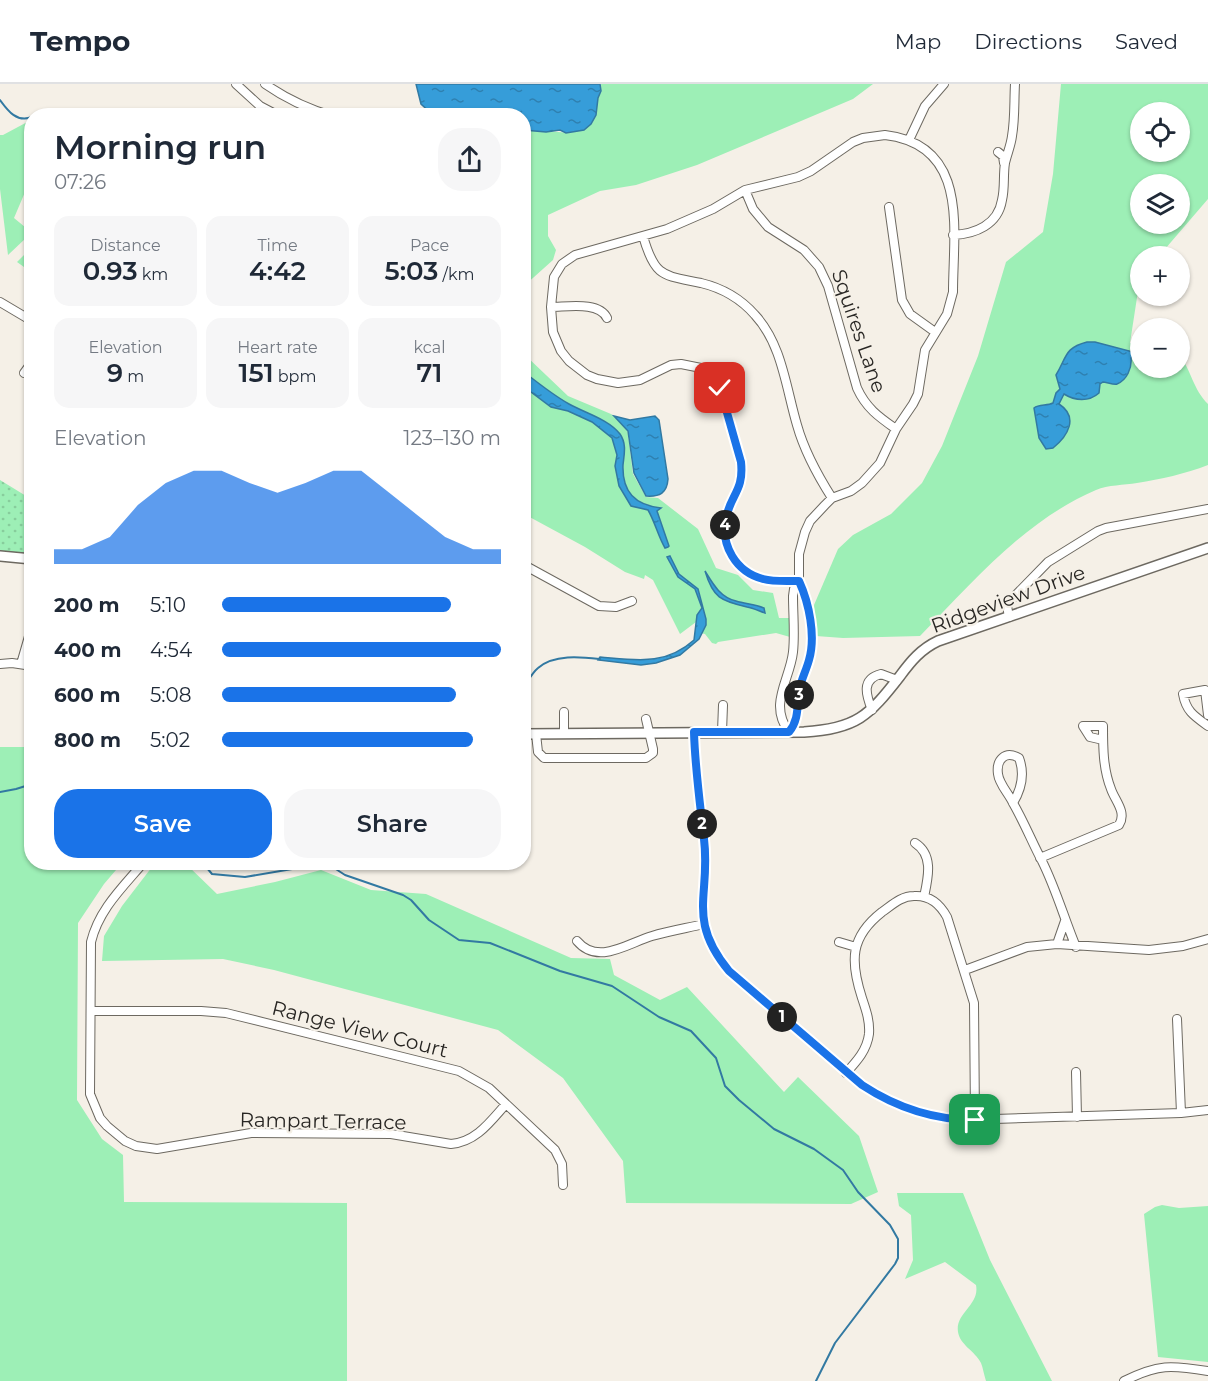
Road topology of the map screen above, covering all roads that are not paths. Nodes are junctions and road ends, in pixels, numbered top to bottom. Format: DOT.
graph roads {
  1 [pos="236,84"];
  2 [pos="265,84"];
  3 [pos="944,84"];
  4 [pos="1015,84"];
  5 [pos="264,108"];
  6 [pos="311,108"];
  7 [pos="909,140"];
  8 [pos="998,152"];
  9 [pos="1005,165"];
  10 [pos="745,190"];
  11 [pos="888,207"];
  12 [pos="953,235"];
  13 [pos="643,236"];
  14 [pos="0,302"];
  15 [pos="551,307"];
  16 [pos="24,316"];
  17 [pos="607,318"];
  18 [pos="935,332"];
  19 [pos="896,429"];
  20 [pos="832,498"];
  21 [pos="1208,509"];
  22 [pos="1208,548"];
  23 [pos="0,556"];
  24 [pos="24,558"];
  25 [pos="531,569"];
  26 [pos="799,581"];
  27 [pos="632,601"];
  28 [pos="1009,617"];
  29 [pos="811,636"];
  30 [pos="794,638"];
  31 [pos="24,654"];
  32 [pos="0,664"];
  33 [pos="21,664"];
  34 [pos="24,665"];
  35 [pos="786,675"];
  36 [pos="802,678"];
  37 [pos="897,680"];
  38 [pos="723,705"];
  39 [pos="872,710"];
  40 [pos="564,712"];
  41 [pos="1208,715"];
  42 [pos="646,719"];
  43 [pos="1208,726"];
  44 [pos="694,732"];
  45 [pos="722,732"];
  46 [pos="789,732"];
  47 [pos="649,733"];
  48 [pos="531,734"];
  49 [pos="536,734"];
  50 [pos="564,734"];
  51 [pos="1103,740"];
  52 [pos="1013,803"];
  53 [pos="915,843"];
  54 [pos="1040,858"];
  55 [pos="137,870"];
  56 [pos="924,897"];
  57 [pos="1065,921"];
  58 [pos="704,924"];
  59 [pos="1208,939"];
  60 [pos="577,941"];
  61 [pos="839,942"];
  62 [pos="1057,945"];
  63 [pos="856,947"];
  64 [pos="1076,947"];
  65 [pos="965,970"];
  66 [pos="92,1011"];
  67 [pos="1178,1019"];
  68 [pos="1076,1072"];
  69 [pos="846,1073"];
  70 [pos="506,1104"];
  71 [pos="1208,1110"];
  72 [pos="1181,1113"];
  73 [pos="1077,1117"];
  74 [pos="975,1120"];
  75 [pos="563,1185"];
  76 [pos="1208,1371"];
  77 [pos="1124,1381"];
  1 -- 5 [label="street"];
  2 -- 6 [label="street"];
  3 -- 7 [label="street"];
  4 -- 9 [label="street"];
  7 -- 10 [label="street"];
  7 -- 12 [label="street"];
  8 -- 9 [label="street"];
  9 -- 12 [label="street"];
  10 -- 13 [label="street"];
  10 -- 19 [label="street, Squires Lane"];
  11 -- 18 [label="street"];
  12 -- 18 [label="street"];
  13 -- 15 [label="street"];
  13 -- 20 [label="street"];
  14 -- 16 [label="street"];
  15 -- 17 [label="street"];
  15 -- 26 [label="street"];
  18 -- 19 [label="street"];
  19 -- 20 [label="street"];
  20 -- 26 [label="street"];
  21 -- 28 [label="street"];
  22 -- 28 [label="street, Ridgeview Drive"];
  23 -- 24 [label="street"];
  25 -- 27 [label="street"];
  26 -- 29 [label="street"];
  26 -- 30 [label="street"];
  28 -- 37 [label="street, Ridgeview Drive"];
  29 -- 30 [label="street"];
  29 -- 36 [label="street"];
  30 -- 35 [label="street"];
  31 -- 33 [label="street"];
  32 -- 33 [label="street"];
  33 -- 34 [label="street"];
  35 -- 36 [label="street"];
  35 -- 46 [label="street"];
  36 -- 46 [label="street"];
  37 -- 39 [label="street, Ridgeview Drive"];
  37 -- 39 [label="street"];
  38 -- 45 [label="street"];
  39 -- 46 [label="street, Ridgeview Drive"];
  40 -- 50 [label="street"];
  41 -- 43 [label="street"];
  42 -- 47 [label="street"];
  44 -- 45 [label="street, Ridgeview Drive"];
  44 -- 47 [label="street, Ridgeview Drive"];
  44 -- 58 [label="street"];
  45 -- 46 [label="street, Ridgeview Drive"];
  47 -- 49 [label="street"];
  47 -- 50 [label="street, Ridgeview Drive"];
  48 -- 49 [label="street, Ridgeview Drive"];
  49 -- 50 [label="street, Ridgeview Drive"];
  51 -- 54 [label="street"];
  52 -- 52 [label="street"];
  52 -- 54 [label="street"];
  53 -- 56 [label="street"];
  54 -- 57 [label="street"];
  55 -- 66 [label="street, Rampart Terrace"];
  56 -- 63 [label="street"];
  56 -- 65 [label="street"];
  57 -- 62 [label="street"];
  57 -- 64 [label="street"];
  58 -- 60 [label="street"];
  58 -- 69 [label="street"];
  59 -- 64 [label="street"];
  61 -- 63 [label="street"];
  62 -- 64 [label="street"];
  62 -- 65 [label="street"];
  63 -- 69 [label="street"];
  65 -- 74 [label="street"];
  66 -- 70 [label="street, Range View Court"];
  66 -- 70 [label="street, Rampart Terrace"];
  67 -- 72 [label="street"];
  68 -- 73 [label="street"];
  69 -- 74 [label="street"];
  70 -- 75 [label="street, Range View Court"];
  71 -- 72 [label="street"];
  72 -- 73 [label="street"];
  73 -- 74 [label="street"];
  76 -- 77 [label="street"];
}
